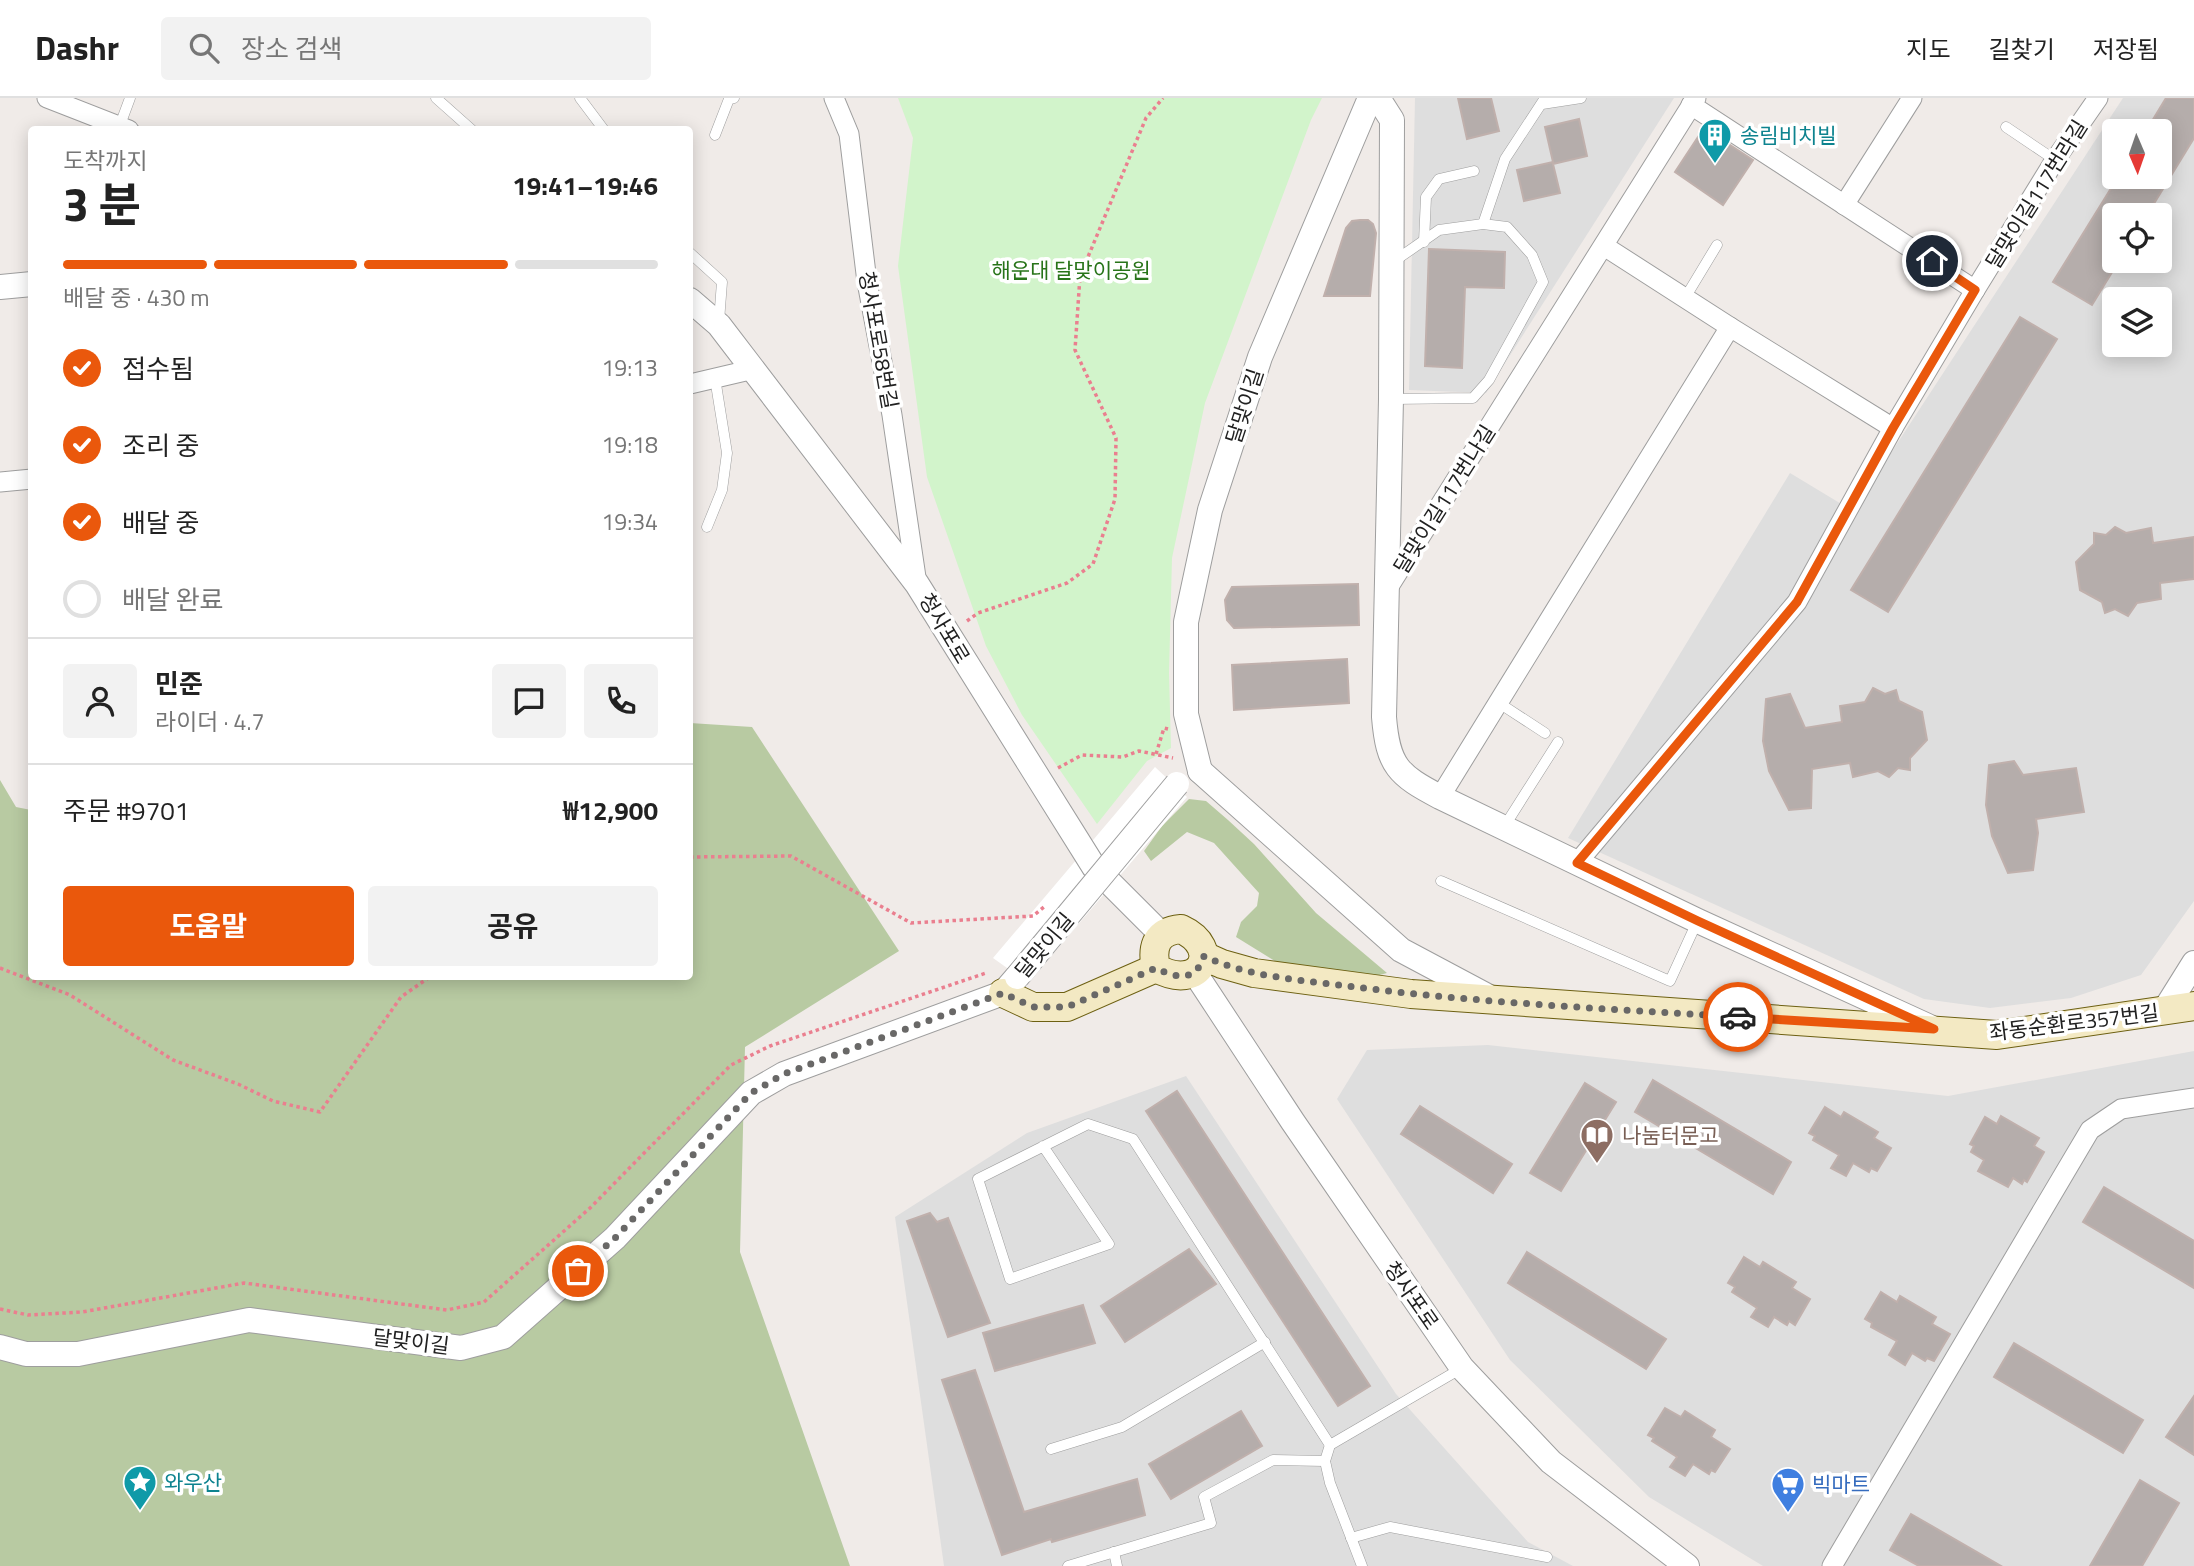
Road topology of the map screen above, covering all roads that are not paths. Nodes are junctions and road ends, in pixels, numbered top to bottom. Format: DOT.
graph roads {
  1 [pos="47,98"];
  2 [pos="130,98"];
  3 [pos="580,98"];
  4 [pos="734,98"];
  5 [pos="834,98"];
  6 [pos="1370,98"];
  7 [pos="1378,98"];
  8 [pos="1581,98"];
  9 [pos="1912,98"];
  10 [pos="2098,98"];
  11 [pos="440,100"];
  12 [pos="1544,101"];
  13 [pos="1694,102"];
  14 [pos="121,126"];
  15 [pos="124,126"];
  16 [pos="468,126"];
  17 [pos="601,126"];
  18 [pos="2006,127"];
  19 [pos="715,135"];
  20 [pos="2055,160"];
  21 [pos="1475,172"];
  22 [pos="1844,205"];
  23 [pos="1483,224"];
  24 [pos="1424,242"];
  25 [pos="1717,245"];
  26 [pos="1604,246"];
  27 [pos="693,256"];
  28 [pos="1393,262"];
  29 [pos="28,284"];
  30 [pos="0,287"];
  31 [pos="1975,290"];
  32 [pos="1685,298"];
  33 [pos="693,303"];
  34 [pos="719,325"];
  35 [pos="1730,327"];
  36 [pos="754,369"];
  37 [pos="715,378"];
  38 [pos="693,383"];
  39 [pos="1391,399"];
  40 [pos="1893,428"];
  41 [pos="28,479"];
  42 [pos="0,482"];
  43 [pos="708,527"];
  44 [pos="917,583"];
  45 [pos="1388,588"];
  46 [pos="1499,703"];
  47 [pos="1545,733"];
  48 [pos="1558,741"];
  49 [pos="1200,771"];
  50 [pos="1440,797"];
  51 [pos="1504,828"];
  52 [pos="1577,863"];
  53 [pos="1441,881"];
  54 [pos="1698,921"];
  55 [pos="1161,935"];
  56 [pos="2194,963"];
  57 [pos="1199,964"];
  58 [pos="1156,968"];
  59 [pos="1003,981"];
  60 [pos="1498,1002"];
  61 [pos="2194,1006"];
  62 [pos="2164,1011"];
  63 [pos="1934,1029"];
  64 [pos="2194,1098"];
  65 [pos="1043,1146"];
  66 [pos="1265,1342"];
  67 [pos="0,1347"];
  68 [pos="1462,1368"];
  69 [pos="1330,1445"];
  70 [pos="1051,1449"];
  71 [pos="1325,1461"];
  72 [pos="1351,1538"];
  73 [pos="1114,1552"];
  74 [pos="1547,1557"];
  75 [pos="1068,1566"];
  76 [pos="1117,1566"];
  77 [pos="1362,1566"];
  78 [pos="1687,1566"];
  79 [pos="1832,1566"];
  1 -- 14 [label="street"];
  2 -- 15 [label="lane"];
  3 -- 17 [label="lane"];
  4 -- 19 [label="lane"];
  5 -- 44 [label="street, 청사포로58번길"];
  6 -- 49 [label="street, 달맞이길"];
  7 -- 28 [label="street"];
  8 -- 12 [label="lane"];
  9 -- 22 [label="street"];
  10 -- 20 [label="street, 달맞이길117번라길"];
  11 -- 16 [label="lane"];
  12 -- 23 [label="lane"];
  13 -- 22 [label="street, 달맞이길117번라길"];
  13 -- 26 [label="street, 달맞이길117번나길"];
  18 -- 20 [label="lane"];
  20 -- 31 [label="street, 달맞이길117번라길"];
  21 -- 24 [label="lane"];
  22 -- 31 [label="street, 달맞이길117번라길"];
  23 -- 24 [label="lane"];
  23 -- 39 [label="lane"];
  24 -- 28 [label="lane"];
  25 -- 32 [label="lane"];
  26 -- 32 [label="street"];
  26 -- 45 [label="street, 달맞이길117번나길"];
  27 -- 34 [label="lane"];
  28 -- 39 [label="street"];
  29 -- 30 [label="street"];
  31 -- 40 [label="street, 달맞이길117번라길"];
  32 -- 35 [label="street"];
  33 -- 34 [label="street, 청사포로"];
  34 -- 36 [label="street, 청사포로"];
  35 -- 40 [label="street"];
  35 -- 46 [label="street"];
  36 -- 37 [label="street"];
  36 -- 44 [label="street, 청사포로"];
  37 -- 38 [label="street"];
  37 -- 43 [label="lane"];
  39 -- 45 [label="street"];
  40 -- 52 [label="street, 달맞이길117번라길"];
  41 -- 42 [label="street"];
  44 -- 55 [label="street, 청사포로"];
  45 -- 50 [label="street, 달맞이길117번나길"];
  46 -- 47 [label="lane"];
  46 -- 50 [label="street"];
  48 -- 51 [label="lane"];
  49 -- 59 [label="street, 달맞이길, bridge"];
  49 -- 60 [label="street"];
  50 -- 51 [label="street, 달맞이길117번나길"];
  51 -- 52 [label="street, 달맞이길117번나길"];
  52 -- 54 [label="street, 달맞이길117번나길"];
  53 -- 54 [label="lane"];
  54 -- 63 [label="street, 달맞이길117번나길"];
  55 -- 57 [label="main road"];
  55 -- 58 [label="main road"];
  56 -- 62 [label="street"];
  57 -- 58 [label="main road"];
  57 -- 60 [label="main road, 좌동순환로357번길"];
  57 -- 68 [label="street, 청사포로"];
  58 -- 59 [label="main road"];
  59 -- 67 [label="street, 달맞이길"];
  60 -- 63 [label="main road, 좌동순환로357번길"];
  61 -- 62 [label="main road, 좌동순환로357번길"];
  62 -- 63 [label="main road, 좌동순환로357번길"];
  64 -- 79 [label="street"];
  65 -- 65 [label="lane"];
  65 -- 66 [label="lane"];
  66 -- 69 [label="lane"];
  66 -- 70 [label="lane"];
  68 -- 69 [label="lane"];
  68 -- 78 [label="street, 청사포로"];
  69 -- 71 [label="lane"];
  71 -- 72 [label="lane"];
  71 -- 73 [label="lane"];
  72 -- 74 [label="lane"];
  72 -- 77 [label="lane"];
  73 -- 75 [label="lane"];
  73 -- 76 [label="lane"];
}
